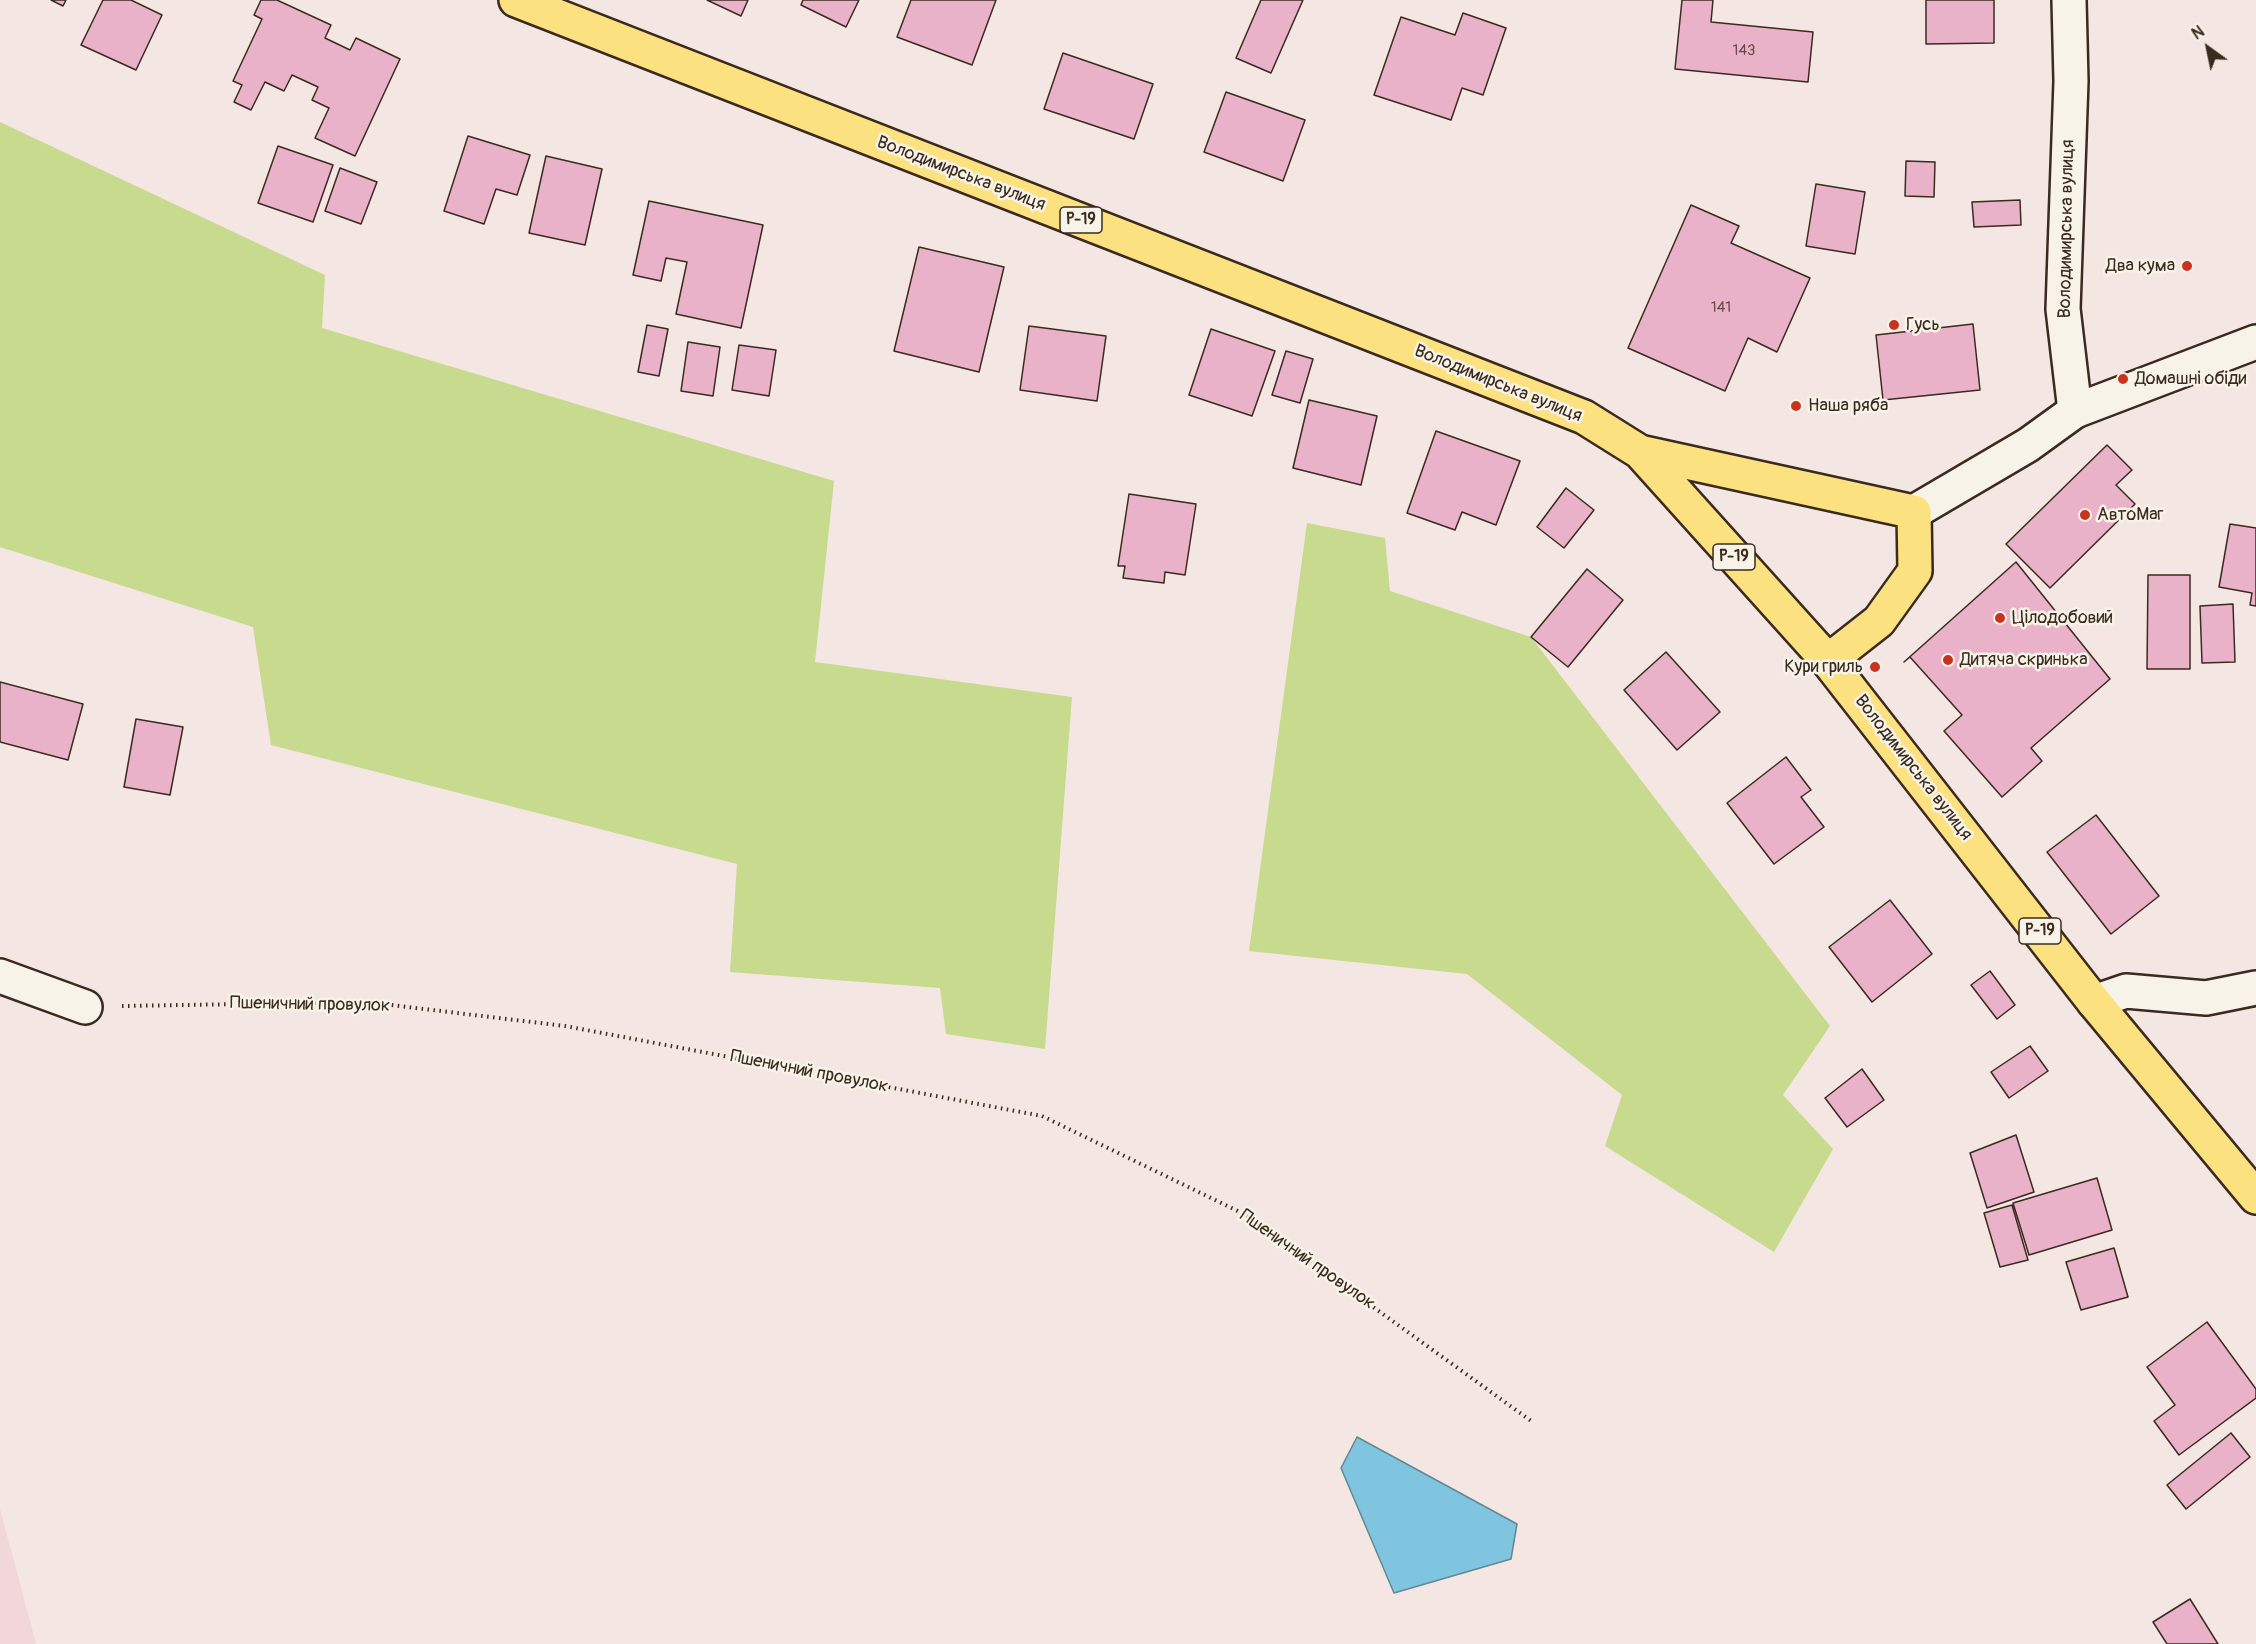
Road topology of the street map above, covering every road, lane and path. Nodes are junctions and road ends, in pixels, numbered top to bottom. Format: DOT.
graph roads {
  1 [pos="516,0"];
  2 [pos="2069,0"];
  3 [pos="2256,342"];
  4 [pos="2075,411"];
  5 [pos="1640,452"];
  6 [pos="1914,512"];
  7 [pos="1828,661"];
  8 [pos="0,976"];
  9 [pos="2256,988"];
  10 [pos="2094,1002"];
  11 [pos="86,1007"];
  12 [pos="2256,1197"];
  13 [pos="1534,1423"];
  1 -- 5 [label="main road, Володимирська вулиця / Р-19"];
  2 -- 4 [label="street, Володимирська вулиця"];
  3 -- 4 [label="street"];
  4 -- 6 [label="street"];
  5 -- 6 [label="main road"];
  5 -- 7 [label="main road, Володимирська вулиця / Р-19"];
  6 -- 7 [label="main road"];
  7 -- 10 [label="main road, Володимирська вулиця / Р-19"];
  8 -- 11 [label="street"];
  9 -- 10 [label="street"];
  10 -- 12 [label="main road, Володимирська вулиця / Р-19"];
  11 -- 13 [label="path, Пшеничний провулок"];
}
